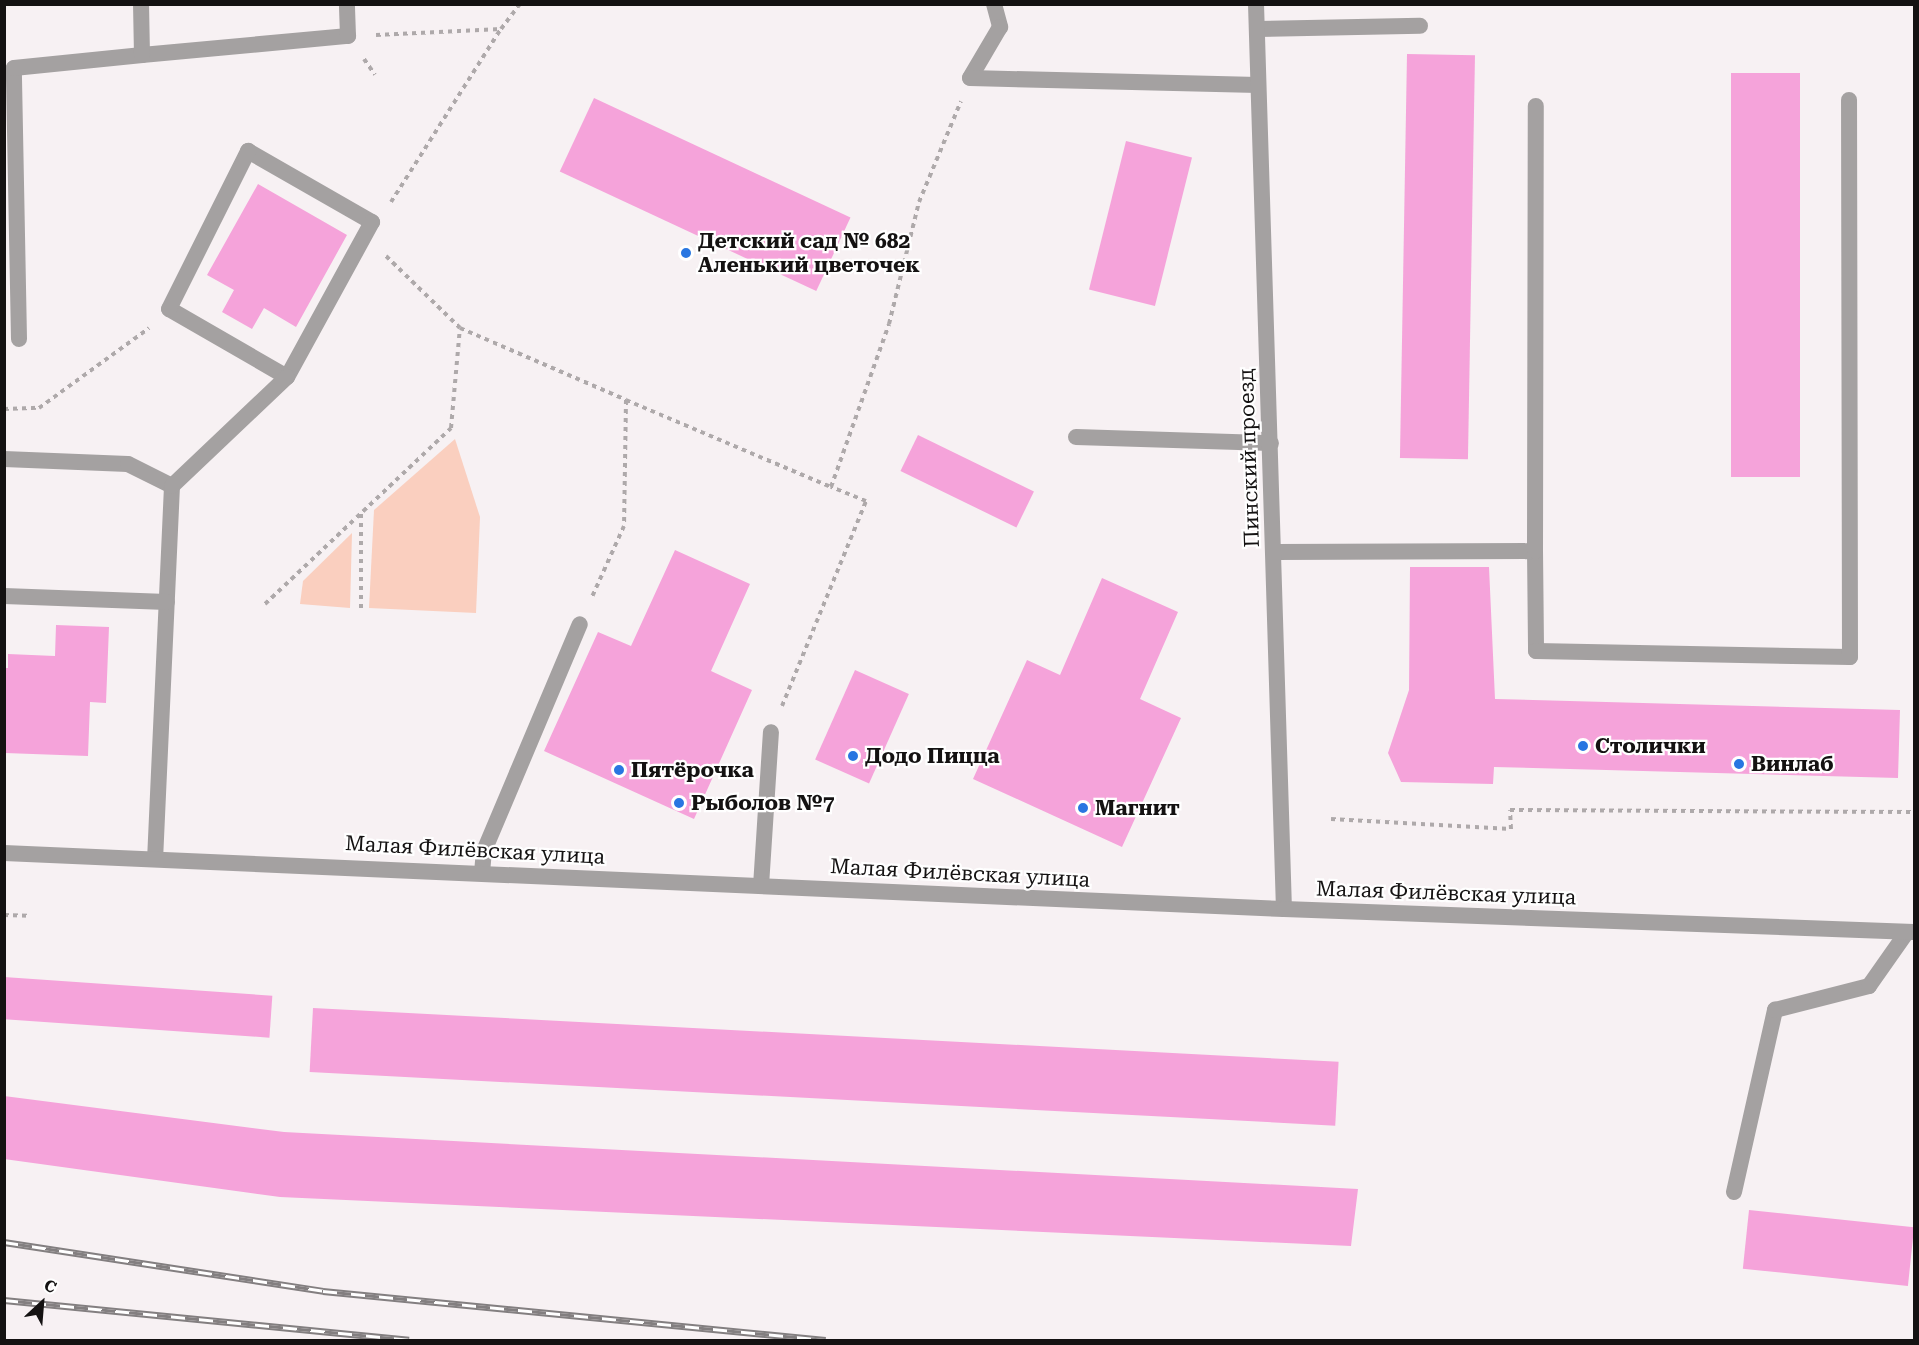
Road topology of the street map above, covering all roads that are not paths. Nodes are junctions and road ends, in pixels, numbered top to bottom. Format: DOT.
graph roads {
  1 [pos="141,4"];
  2 [pos="347,4"];
  3 [pos="994,4"];
  4 [pos="1256,4"];
  5 [pos="1420,26"];
  6 [pos="1257,28"];
  7 [pos="142,55"];
  8 [pos="1258,85"];
  9 [pos="1850,100"];
  10 [pos="1536,106"];
  11 [pos="19,339"];
  12 [pos="287,377"];
  13 [pos="1076,437"];
  14 [pos="1271,443"];
  15 [pos="4,459"];
  16 [pos="172,486"];
  17 [pos="1535,551"];
  18 [pos="1275,552"];
  19 [pos="4,596"];
  20 [pos="167,602"];
  21 [pos="580,624"];
  22 [pos="771,732"];
  23 [pos="4,853"];
  24 [pos="155,858"];
  25 [pos="483,873"];
  26 [pos="760,886"];
  27 [pos="1284,909"];
  28 [pos="1911,932"];
  29 [pos="1734,1192"];
  1 -- 7 [label="street"];
  2 -- 7 [label="street"];
  3 -- 8 [label="street"];
  4 -- 6 [label="street, Пинский проезд"];
  5 -- 6 [label="street"];
  6 -- 8 [label="street, Пинский проезд"];
  7 -- 11 [label="street"];
  8 -- 14 [label="street, Пинский проезд"];
  9 -- 17 [label="street"];
  10 -- 17 [label="street"];
  12 -- 12 [label="street"];
  12 -- 16 [label="street"];
  13 -- 14 [label="street"];
  14 -- 18 [label="street, Пинский проезд"];
  15 -- 16 [label="street"];
  16 -- 20 [label="street"];
  17 -- 18 [label="street"];
  18 -- 27 [label="street, Пинский проезд"];
  19 -- 20 [label="street"];
  20 -- 24 [label="street"];
  21 -- 25 [label="street"];
  22 -- 26 [label="street"];
  23 -- 24 [label="street, Малая Филёвская улица"];
  24 -- 25 [label="street, Малая Филёвская улица"];
  25 -- 26 [label="street, Малая Филёвская улица"];
  26 -- 27 [label="street, Малая Филёвская улица"];
  27 -- 28 [label="street, Малая Филёвская улица"];
  28 -- 29 [label="street"];
}
